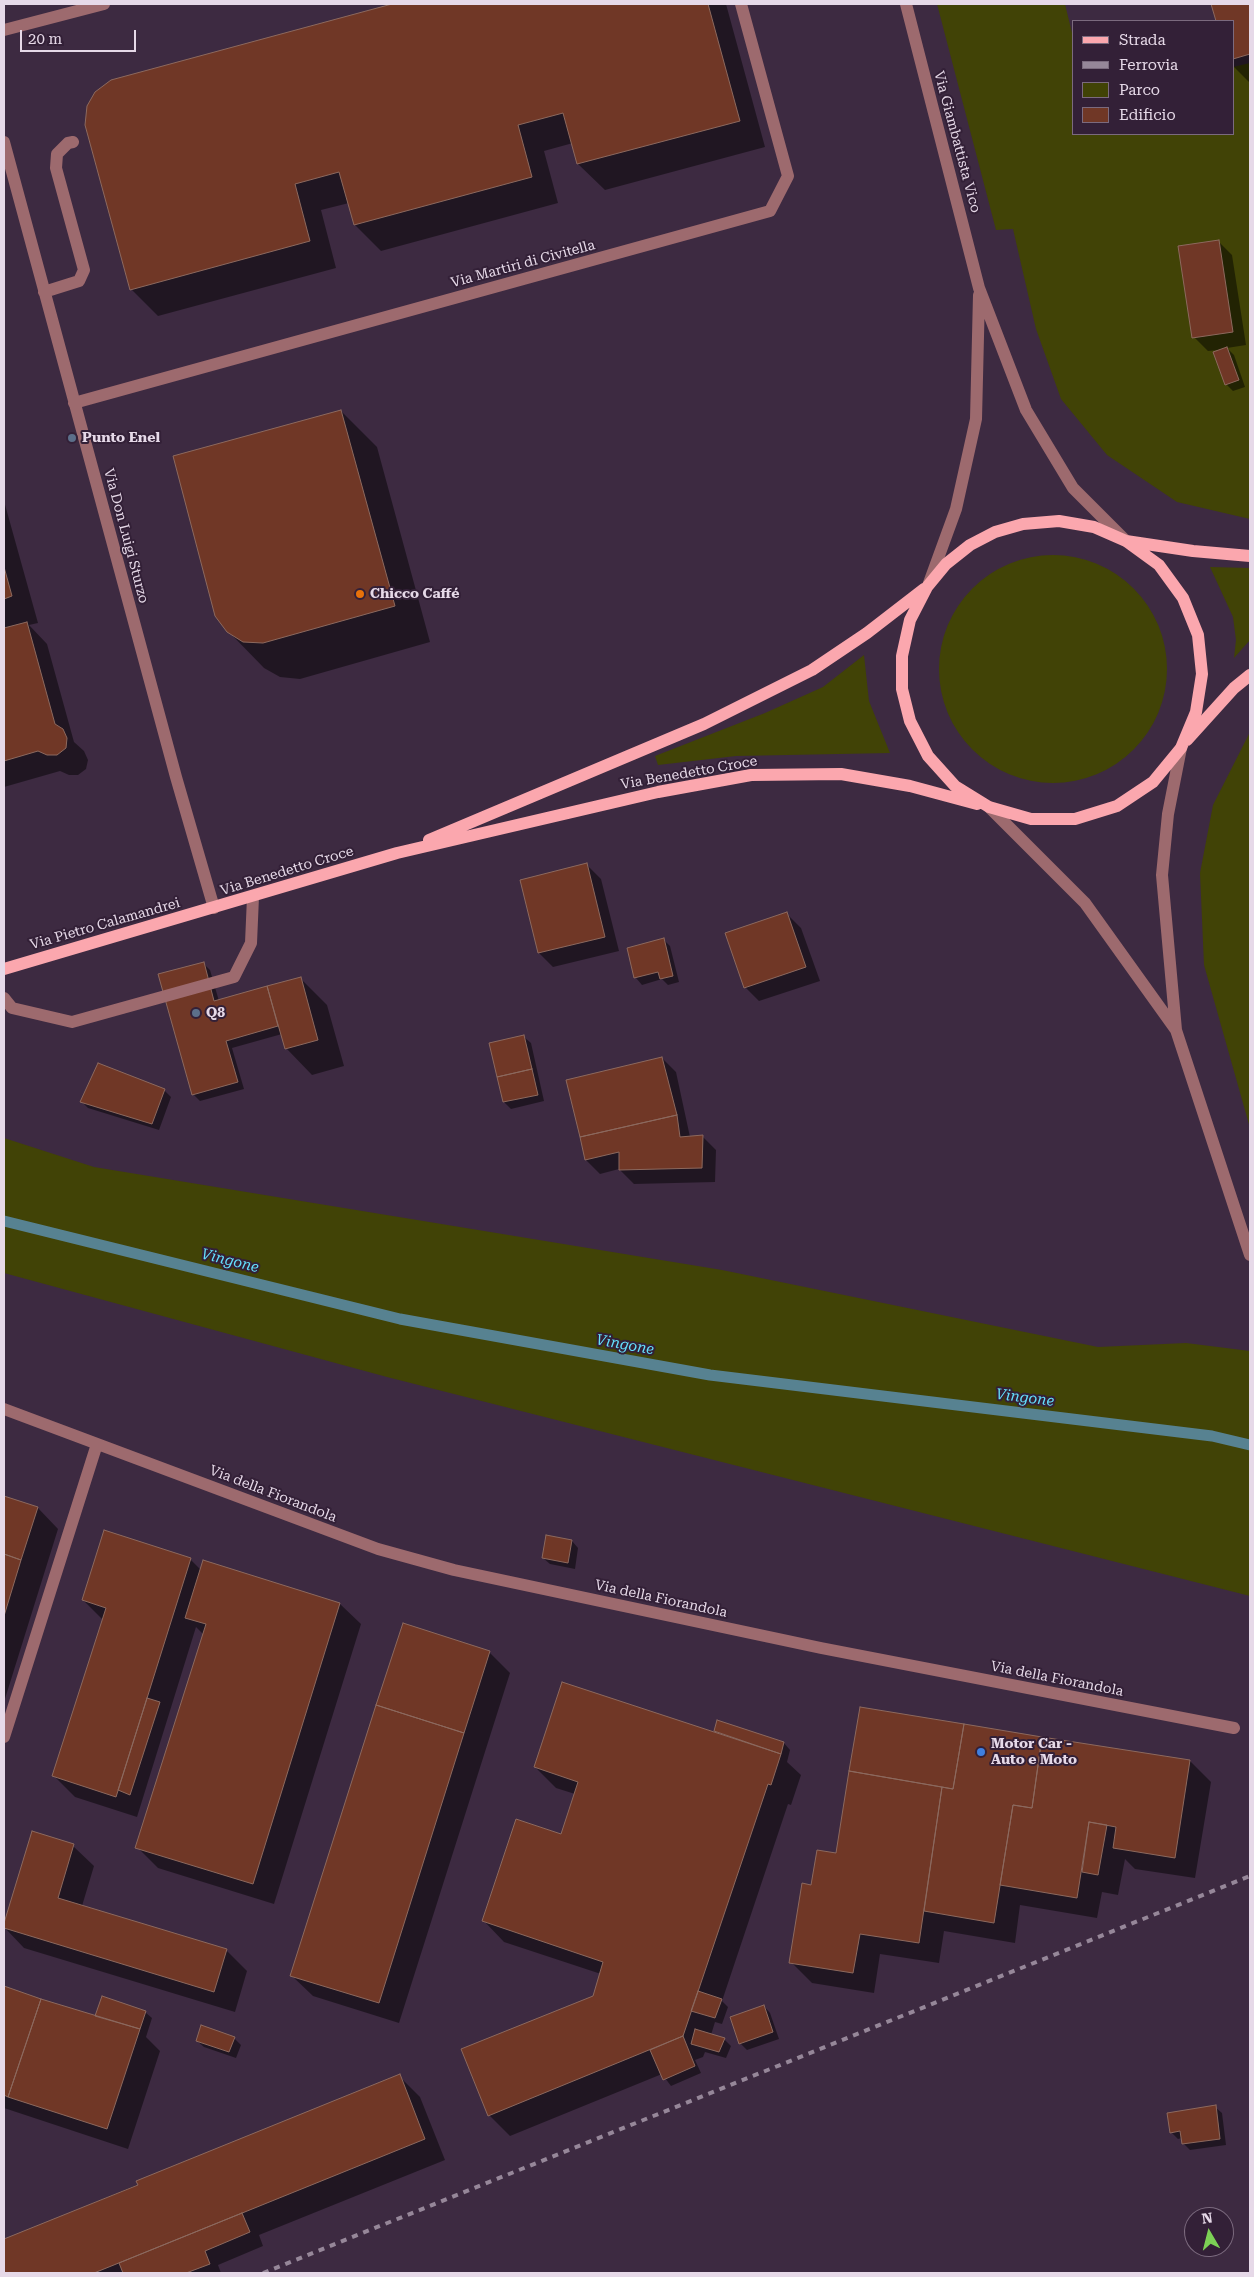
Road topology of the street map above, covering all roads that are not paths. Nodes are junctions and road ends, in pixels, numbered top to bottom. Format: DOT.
graph roads {
  1 [pos="104,4"];
  2 [pos="741,4"];
  3 [pos="906,4"];
  4 [pos="4,30"];
  5 [pos="4,142"];
  6 [pos="73,142"];
  7 [pos="979,288"];
  8 [pos="44,292"];
  9 [pos="74,403"];
  10 [pos="1126,541"];
  11 [pos="1250,556"];
  12 [pos="927,587"];
  13 [pos="1250,675"];
  14 [pos="1181,748"];
  15 [pos="989,807"];
  16 [pos="397,853"];
  17 [pos="253,897"];
  18 [pos="214,908"];
  19 [pos="4,969"];
  20 [pos="4,998"];
  21 [pos="1176,1030"];
  22 [pos="1250,1255"];
  23 [pos="4,1409"];
  24 [pos="97,1444"];
  25 [pos="1234,1728"];
  26 [pos="4,1737"];
  1 -- 4 [label="street"];
  2 -- 9 [label="street, Via Martiri di Civitella"];
  3 -- 7 [label="street, Via Giambattista Vico"];
  5 -- 8 [label="street, Via Don Luigi Sturzo"];
  6 -- 8 [label="street"];
  7 -- 10 [label="street, Via Giambattista Vico"];
  7 -- 12 [label="street, Via Giambattista Vico"];
  8 -- 9 [label="street, Via Don Luigi Sturzo"];
  9 -- 18 [label="street, Via Don Luigi Sturzo"];
  10 -- 11 [label="main road, Via Benedetto Croce"];
  10 -- 12 [label="main road, Via Benedetto Croce"];
  10 -- 14 [label="main road, Via Benedetto Croce"];
  12 -- 15 [label="main road, Via Benedetto Croce"];
  12 -- 16 [label="main road, Via Benedetto Croce"];
  13 -- 14 [label="main road, Via Benedetto Croce"];
  14 -- 15 [label="main road, Via Benedetto Croce"];
  14 -- 21 [label="street"];
  15 -- 16 [label="main road, Via Benedetto Croce"];
  15 -- 21 [label="street"];
  16 -- 17 [label="main road, Via Benedetto Croce"];
  17 -- 18 [label="main road, Via Benedetto Croce"];
  17 -- 20 [label="street"];
  18 -- 19 [label="main road, Via Pietro Calamandrei"];
  21 -- 22 [label="street"];
  23 -- 24 [label="street, Via della Fiorandola"];
  24 -- 25 [label="street, Via della Fiorandola"];
  24 -- 26 [label="street"];
}
